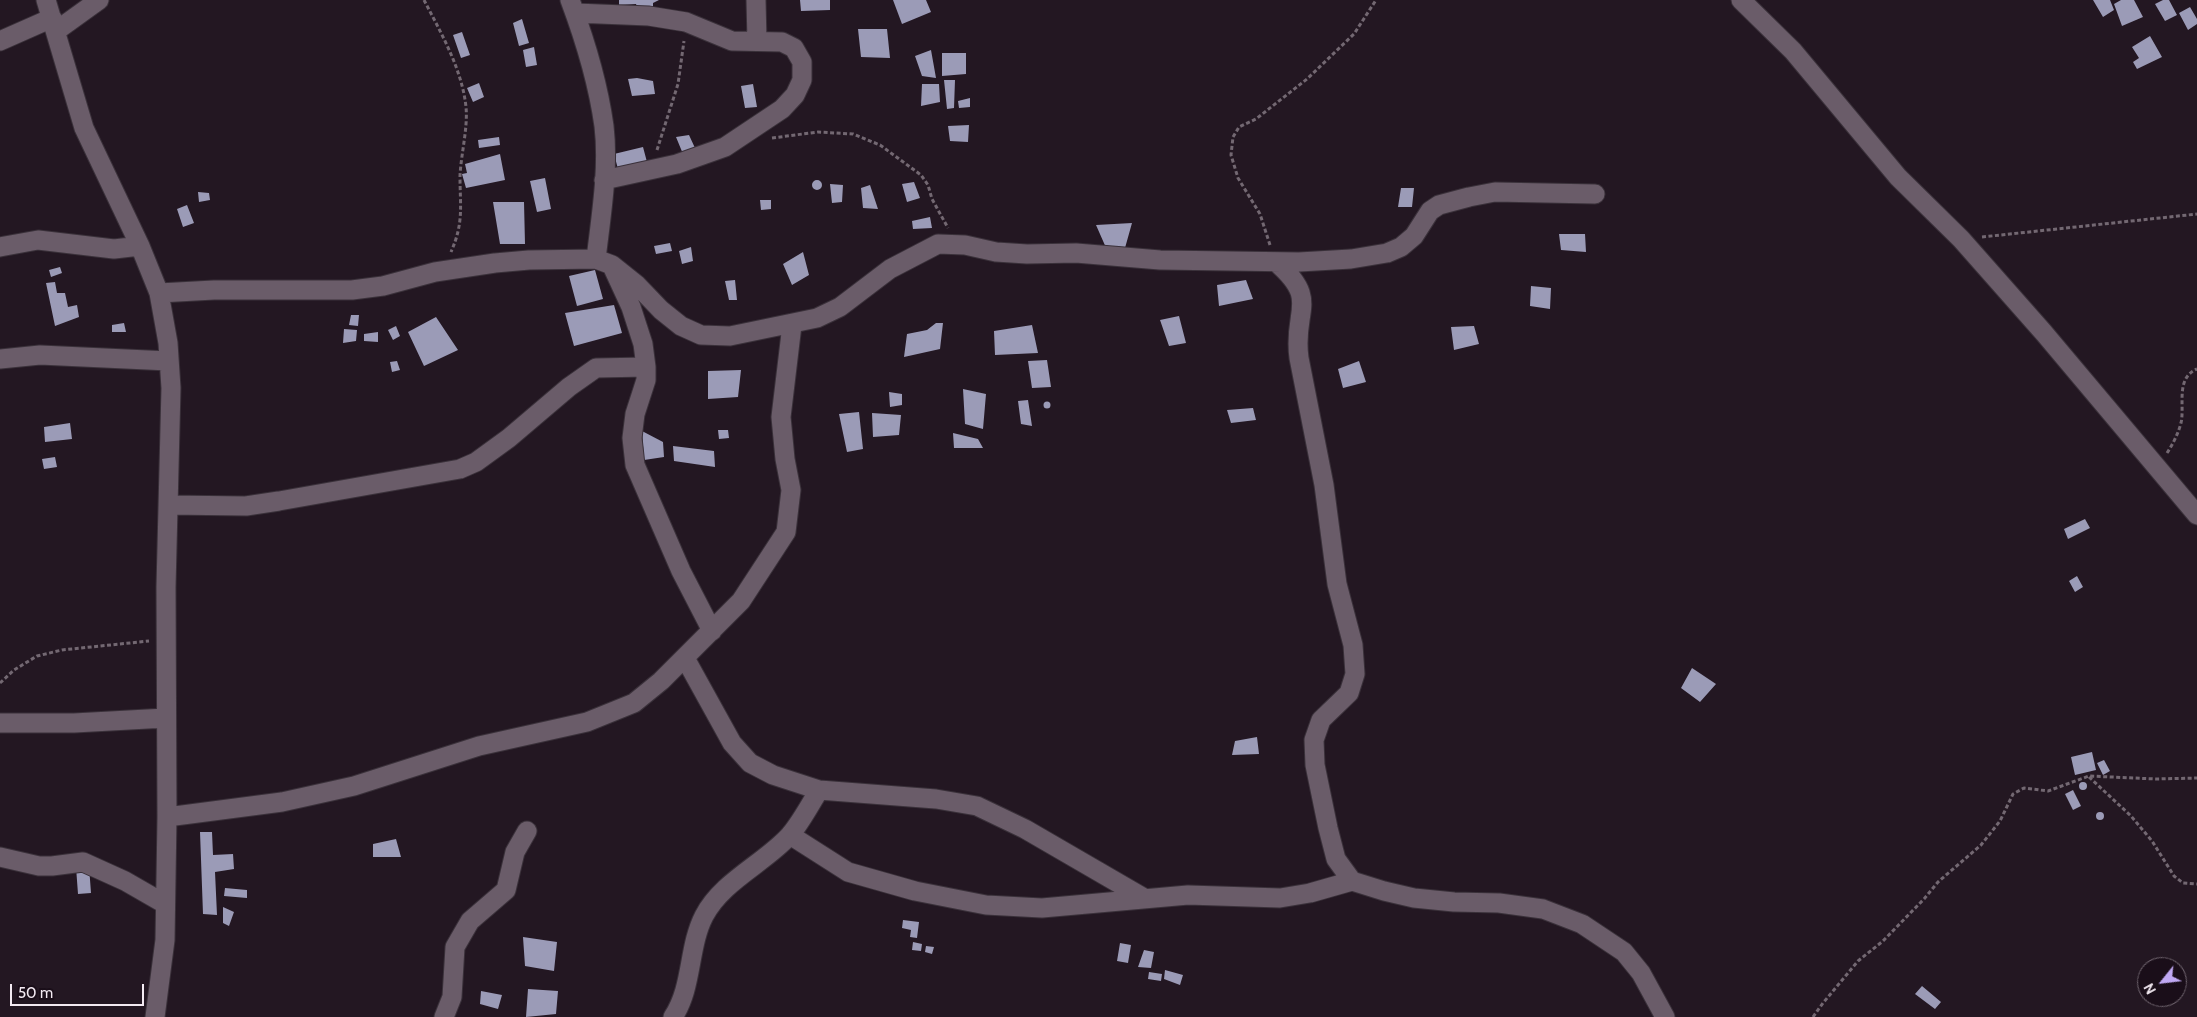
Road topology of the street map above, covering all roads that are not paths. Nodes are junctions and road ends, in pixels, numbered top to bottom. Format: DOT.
graph roads {
  1 [pos="99,0"];
  2 [pos="756,0"];
  3 [pos="1741,0"];
  4 [pos="572,7"];
  5 [pos="51,16"];
  6 [pos="0,41"];
  7 [pos="757,41"];
  8 [pos="604,180"];
  9 [pos="1595,194"];
  10 [pos="140,246"];
  11 [pos="0,247"];
  12 [pos="604,262"];
  13 [pos="1276,262"];
  14 [pos="159,293"];
  15 [pos="792,325"];
  16 [pos="0,359"];
  17 [pos="169,361"];
  18 [pos="646,367"];
  19 [pos="169,506"];
  20 [pos="2197,515"];
  21 [pos="712,631"];
  22 [pos="685,658"];
  23 [pos="166,718"];
  24 [pos="0,723"];
  25 [pos="819,790"];
  26 [pos="167,817"];
  27 [pos="527,831"];
  28 [pos="790,835"];
  29 [pos="0,857"];
  30 [pos="1352,881"];
  31 [pos="1144,898"];
  32 [pos="165,904"];
  33 [pos="155,1017"];
  34 [pos="444,1017"];
  35 [pos="673,1017"];
  36 [pos="1665,1017"];
  1 -- 5 [label="street"];
  2 -- 7 [label="street"];
  3 -- 20 [label="street"];
  4 -- 7 [label="street"];
  4 -- 8 [label="street"];
  5 -- 6 [label="street"];
  5 -- 10 [label="street"];
  7 -- 8 [label="street"];
  8 -- 12 [label="street"];
  9 -- 13 [label="street"];
  10 -- 11 [label="street"];
  10 -- 14 [label="street"];
  12 -- 14 [label="street"];
  12 -- 15 [label="street"];
  12 -- 18 [label="street"];
  13 -- 15 [label="street"];
  13 -- 30 [label="street"];
  14 -- 17 [label="street"];
  15 -- 21 [label="street"];
  16 -- 17 [label="street"];
  17 -- 19 [label="street"];
  18 -- 19 [label="street"];
  18 -- 21 [label="street"];
  19 -- 23 [label="street"];
  21 -- 22 [label="street"];
  22 -- 25 [label="street"];
  22 -- 26 [label="street"];
  23 -- 24 [label="street"];
  23 -- 26 [label="street"];
  25 -- 28 [label="street"];
  25 -- 31 [label="street"];
  26 -- 32 [label="street"];
  27 -- 34 [label="street"];
  28 -- 31 [label="street"];
  28 -- 35 [label="street"];
  29 -- 32 [label="street"];
  30 -- 31 [label="street"];
  30 -- 36 [label="street"];
  32 -- 33 [label="street"];
}
